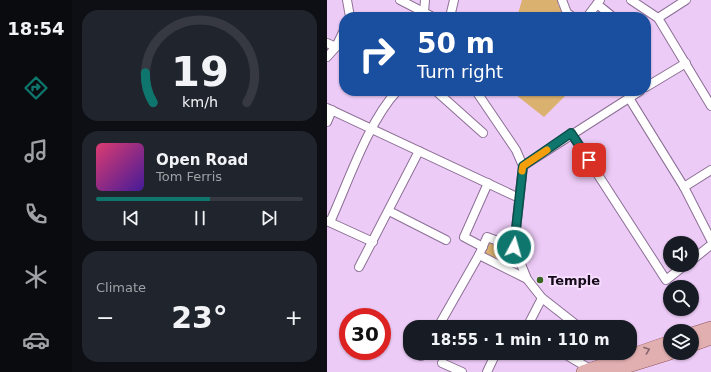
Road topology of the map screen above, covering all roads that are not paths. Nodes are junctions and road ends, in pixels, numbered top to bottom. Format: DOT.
graph roads {
  1 [pos="347,0"];
  2 [pos="400,0"];
  3 [pos="425,0"];
  4 [pos="454,0"];
  5 [pos="562,0"];
  6 [pos="631,0"];
  7 [pos="686,0"];
  8 [pos="598,2"];
  9 [pos="349,12"];
  10 [pos="424,12"];
  11 [pos="451,12"];
  12 [pos="567,12"];
  13 [pos="591,12"];
  14 [pos="608,12"];
  15 [pos="649,12"];
  16 [pos="651,13"];
  17 [pos="658,18"];
  18 [pos="339,41"];
  19 [pos="327,43"];
  20 [pos="336,47"];
  21 [pos="327,58"];
  22 [pos="686,63"];
  23 [pos="651,84"];
  24 [pos="392,96"];
  25 [pos="442,96"];
  26 [pos="479,96"];
  27 [pos="632,96"];
  28 [pos="629,98"];
  29 [pos="711,106"];
  30 [pos="329,109"];
  31 [pos="327,122"];
  32 [pos="372,129"];
  33 [pos="483,133"];
  34 [pos="571,133"];
  35 [pos="419,150"];
  36 [pos="523,166"];
  37 [pos="711,170"];
  38 [pos="487,183"];
  39 [pos="684,187"];
  40 [pos="519,198"];
  41 [pos="389,211"];
  42 [pos="329,222"];
  43 [pos="446,240"];
  44 [pos="711,240"];
  45 [pos="373,242"];
  46 [pos="711,245"];
  47 [pos="483,247"];
  48 [pos="514,247"];
  49 [pos="699,254"];
  50 [pos="479,255"];
  51 [pos="359,267"];
  52 [pos="676,272"];
  53 [pos="527,279"];
  54 [pos="542,298"];
  55 [pos="442,320"];
  56 [pos="531,320"];
  57 [pos="570,320"];
  58 [pos="711,328"];
  59 [pos="699,332"];
  60 [pos="711,338"];
  61 [pos="699,342"];
  62 [pos="663,344"];
  63 [pos="637,350"];
  64 [pos="663,355"];
  65 [pos="493,360"];
  66 [pos="573,360"];
  67 [pos="604,360"];
  68 [pos="442,363"];
  69 [pos="587,370"];
  70 [pos="462,372"];
  71 [pos="487,372"];
  72 [pos="609,372"];
  1 -- 9 [label="street"];
  2 -- 10 [label="street"];
  3 -- 10 [label="street"];
  4 -- 11 [label="street"];
  5 -- 12 [label="street"];
  6 -- 15 [label="street"];
  7 -- 17 [label="street"];
  8 -- 13 [label="street"];
  8 -- 14 [label="street"];
  16 -- 17 [label="street"];
  17 -- 22 [label="street"];
  18 -- 20 [label="street"];
  19 -- 20 [label="street"];
  20 -- 21 [label="street"];
  22 -- 23 [label="street"];
  22 -- 29 [label="street"];
  24 -- 32 [label="street"];
  25 -- 33 [label="street"];
  26 -- 36 [label="street"];
  27 -- 28 [label="street"];
  28 -- 34 [label="street"];
  28 -- 39 [label="street"];
  30 -- 31 [label="street"];
  30 -- 32 [label="street"];
  32 -- 35 [label="street"];
  32 -- 42 [label="street"];
  34 -- 36 [label="street"];
  34 -- 52 [label="street"];
  35 -- 38 [label="street"];
  35 -- 41 [label="street"];
  36 -- 40 [label="street"];
  37 -- 39 [label="street"];
  38 -- 40 [label="street"];
  38 -- 47 [label="street"];
  39 -- 44 [label="street"];
  40 -- 48 [label="street"];
  41 -- 43 [label="street"];
  41 -- 45 [label="street"];
  42 -- 45 [label="street"];
  45 -- 51 [label="street"];
  46 -- 49 [label="street"];
  47 -- 48 [label="street"];
  47 -- 50 [label="street"];
  48 -- 53 [label="street"];
  50 -- 53 [label="street"];
  50 -- 55 [label="street"];
  53 -- 54 [label="street"];
  54 -- 56 [label="street"];
  54 -- 57 [label="street"];
  58 -- 59 [label="main road"];
  60 -- 61 [label="main road"];
  63 -- 62 [label="main road, one-way"];
  64 -- 72 [label="main road"];
  65 -- 71 [label="street"];
  66 -- 69 [label="street"];
  67 -- 69 [label="main road"];
  68 -- 70 [label="street"];
}
